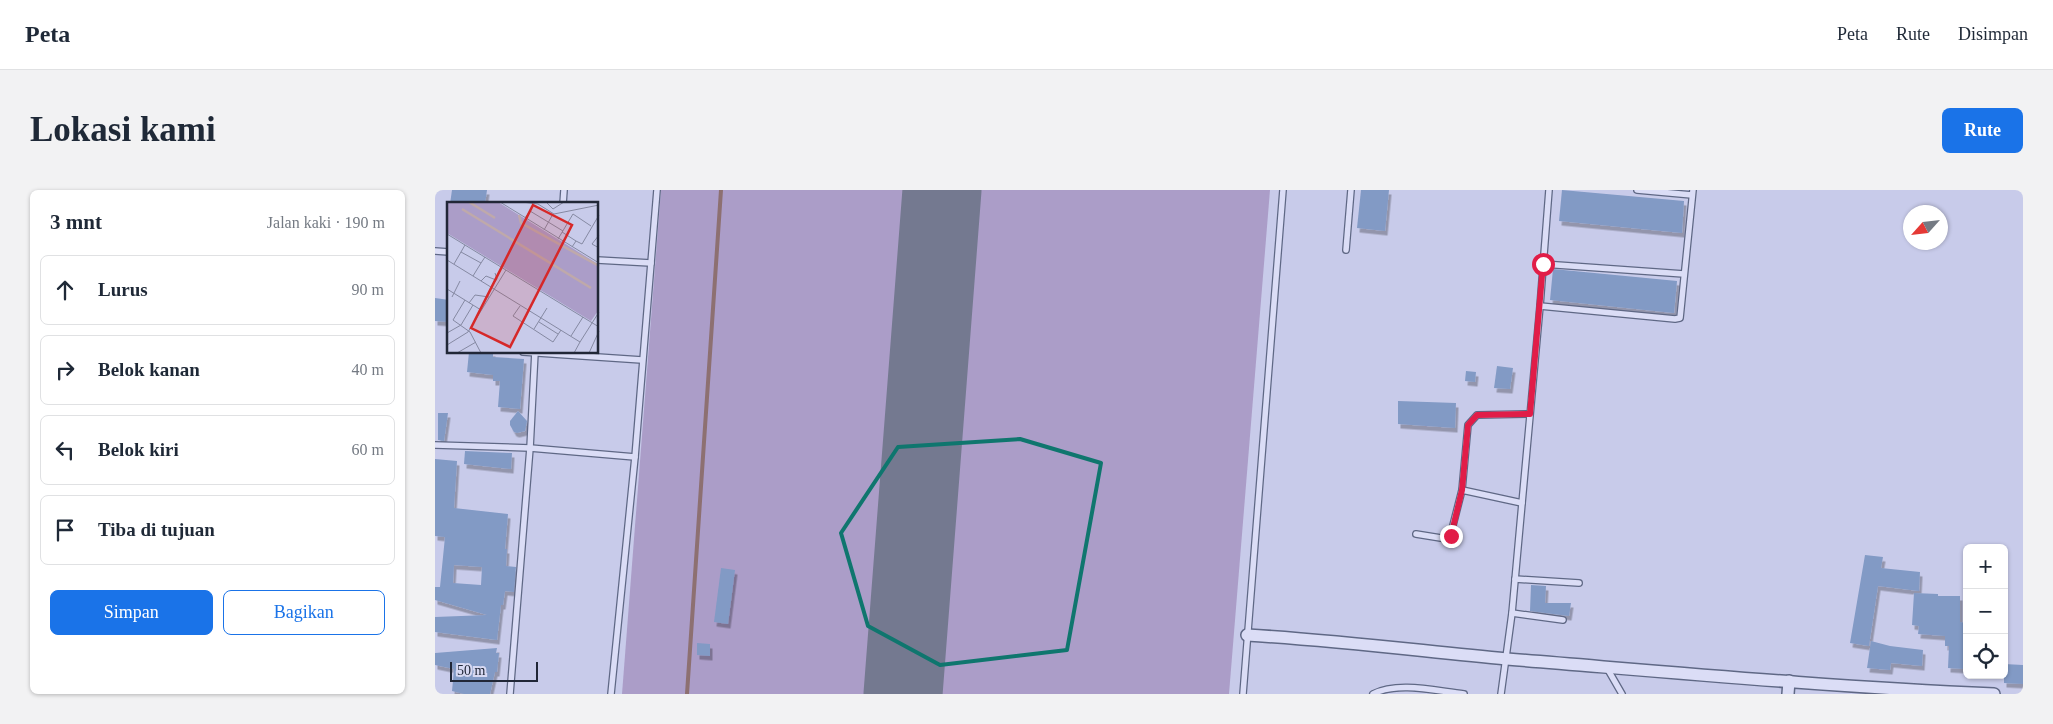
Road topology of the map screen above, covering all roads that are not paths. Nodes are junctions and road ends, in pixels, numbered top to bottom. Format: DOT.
graph roads {
  1 [pos="657,190"];
  2 [pos="1283,190"];
  3 [pos="1351,190"];
  4 [pos="1549,190"];
  5 [pos="1637,190"];
  6 [pos="1693,192"];
  7 [pos="1346,250"];
  8 [pos="599,260"];
  9 [pos="651,263"];
  10 [pos="1543,264"];
  11 [pos="1685,274"];
  12 [pos="1540,306"];
  13 [pos="535,354"];
  14 [pos="550,354"];
  15 [pos="642,360"];
  16 [pos="1530,414"];
  17 [pos="435,445"];
  18 [pos="530,448"];
  19 [pos="635,457"];
  20 [pos="1462,490"];
  21 [pos="1522,503"];
  22 [pos="1416,534"];
  23 [pos="1515,579"];
  24 [pos="1579,583"];
  25 [pos="1512,613"];
  26 [pos="1563,620"];
  27 [pos="1247,635"];
  28 [pos="1506,658"];
  29 [pos="1606,666"];
  30 [pos="1789,681"];
  31 [pos="1396,687"];
  32 [pos="510,694"];
  33 [pos="611,694"];
  34 [pos="1243,694"];
  35 [pos="1373,694"];
  36 [pos="1395,694"];
  37 [pos="1464,694"];
  38 [pos="1501,694"];
  39 [pos="1622,694"];
  40 [pos="1788,694"];
  41 [pos="1994,694"];
  1 -- 9 [label="lane"];
  2 -- 27 [label="lane"];
  3 -- 7 [label="lane"];
  4 -- 10 [label="lane"];
  5 -- 6 [label="lane"];
  6 -- 11 [label="lane"];
  8 -- 9 [label="lane"];
  9 -- 15 [label="lane"];
  10 -- 11 [label="lane"];
  10 -- 12 [label="lane"];
  11 -- 12 [label="lane"];
  12 -- 16 [label="lane"];
  13 -- 18 [label="lane"];
  14 -- 15 [label="lane"];
  15 -- 19 [label="lane"];
  16 -- 20 [label="lane"];
  16 -- 21 [label="lane"];
  17 -- 18 [label="lane"];
  18 -- 19 [label="lane"];
  18 -- 32 [label="lane"];
  19 -- 33 [label="lane"];
  20 -- 21 [label="lane"];
  20 -- 22 [label="lane"];
  21 -- 23 [label="lane"];
  23 -- 24 [label="lane"];
  23 -- 25 [label="lane"];
  25 -- 26 [label="lane"];
  25 -- 28 [label="lane"];
  27 -- 28 [label="street"];
  27 -- 34 [label="lane"];
  28 -- 29 [label="street"];
  28 -- 38 [label="lane"];
  29 -- 30 [label="street"];
  29 -- 39 [label="lane"];
  30 -- 40 [label="street"];
  30 -- 41 [label="street"];
  31 -- 35 [label="lane"];
  31 -- 36 [label="lane"];
  31 -- 37 [label="lane"];
}
